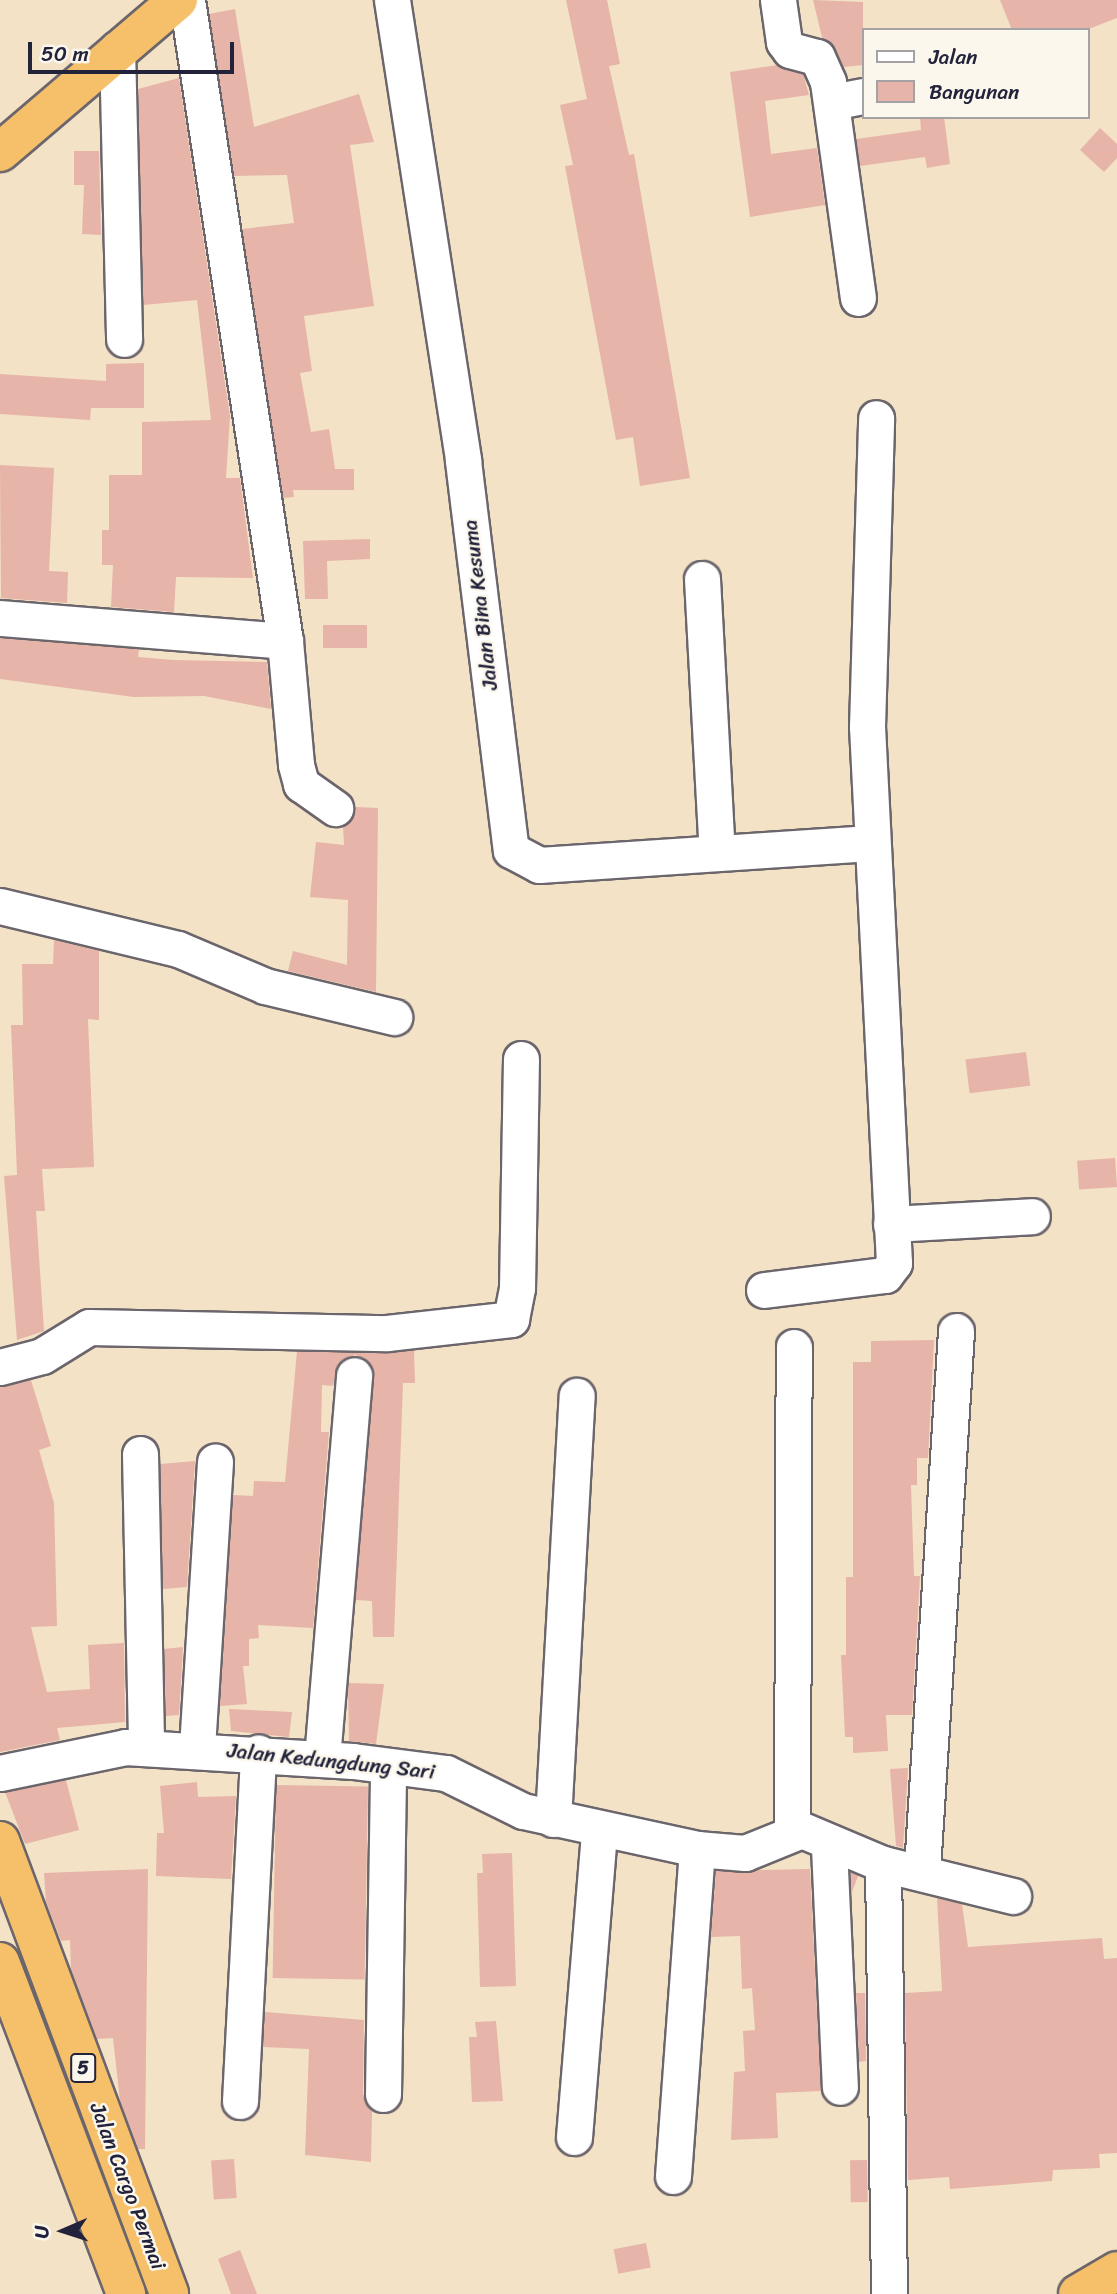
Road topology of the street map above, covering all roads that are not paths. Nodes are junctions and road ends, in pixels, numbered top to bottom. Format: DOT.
graph roads {
  1 [pos="178,0"];
  2 [pos="187,0"];
  3 [pos="392,0"];
  4 [pos="778,0"];
  5 [pos="117,49"];
  6 [pos="848,99"];
  7 [pos="0,152"];
  8 [pos="858,298"];
  9 [pos="124,338"];
  10 [pos="876,418"];
  11 [pos="702,579"];
  12 [pos="0,618"];
  13 [pos="285,641"];
  14 [pos="335,808"];
  15 [pos="870,843"];
  16 [pos="717,853"];
  17 [pos="0,906"];
  18 [pos="394,1017"];
  19 [pos="521,1059"];
  20 [pos="1032,1216"];
  21 [pos="891,1224"];
  22 [pos="764,1290"];
  23 [pos="956,1331"];
  24 [pos="794,1347"];
  25 [pos="0,1367"];
  26 [pos="354,1375"];
  27 [pos="577,1396"];
  28 [pos="139,1454"];
  29 [pos="215,1462"];
  30 [pos="146,1746"];
  31 [pos="197,1748"];
  32 [pos="258,1752"];
  33 [pos="322,1758"];
  34 [pos="388,1768"];
  35 [pos="0,1773"];
  36 [pos="553,1819"];
  37 [pos="792,1831"];
  38 [pos="599,1832"];
  39 [pos="0,1841"];
  40 [pos="828,1847"];
  41 [pos="697,1849"];
  42 [pos="883,1864"];
  43 [pos="922,1868"];
  44 [pos="1013,1896"];
  45 [pos="0,1962"];
  46 [pos="840,2087"];
  47 [pos="383,2094"];
  48 [pos="240,2101"];
  49 [pos="574,2137"];
  50 [pos="673,2176"];
  51 [pos="1117,2271"];
  52 [pos="126,2294"];
  53 [pos="169,2294"];
  54 [pos="889,2294"];
  55 [pos="1078,2294"];
  1 -- 5 [label="highway"];
  2 -- 13 [label="street"];
  3 -- 16 [label="street, Jalan Bina Kesuma"];
  4 -- 6 [label="street"];
  5 -- 7 [label="highway"];
  5 -- 9 [label="street"];
  6 -- 8 [label="street"];
  10 -- 15 [label="street"];
  11 -- 16 [label="street"];
  12 -- 13 [label="street"];
  13 -- 14 [label="street"];
  15 -- 16 [label="street, Jalan Bina Kesuma"];
  15 -- 21 [label="street"];
  17 -- 18 [label="street"];
  19 -- 25 [label="street"];
  20 -- 21 [label="street"];
  21 -- 22 [label="street"];
  23 -- 43 [label="street"];
  24 -- 37 [label="street"];
  26 -- 33 [label="street"];
  27 -- 36 [label="street"];
  28 -- 30 [label="street"];
  29 -- 31 [label="street"];
  30 -- 31 [label="street, Jalan Kedungdung Sari"];
  30 -- 35 [label="street, Jalan Kedungdung Sari"];
  31 -- 32 [label="street, Jalan Kedungdung Sari"];
  32 -- 33 [label="street, Jalan Kedungdung Sari"];
  32 -- 48 [label="street"];
  33 -- 34 [label="street, Jalan Kedungdung Sari"];
  34 -- 36 [label="street, Jalan Kedungdung Sari"];
  34 -- 47 [label="street"];
  36 -- 38 [label="street, Jalan Kedungdung Sari"];
  37 -- 40 [label="street"];
  37 -- 41 [label="street, Jalan Kedungdung Sari"];
  38 -- 41 [label="street, Jalan Kedungdung Sari"];
  38 -- 49 [label="street"];
  39 -- 53 [label="highway, Jalan Cargo Permai / 5"];
  40 -- 42 [label="street"];
  40 -- 46 [label="street"];
  41 -- 50 [label="street"];
  42 -- 43 [label="street"];
  42 -- 54 [label="street"];
  43 -- 44 [label="street"];
  45 -- 52 [label="highway, Jalan Cargo Permai / 5"];
  51 -- 55 [label="highway"];
}
